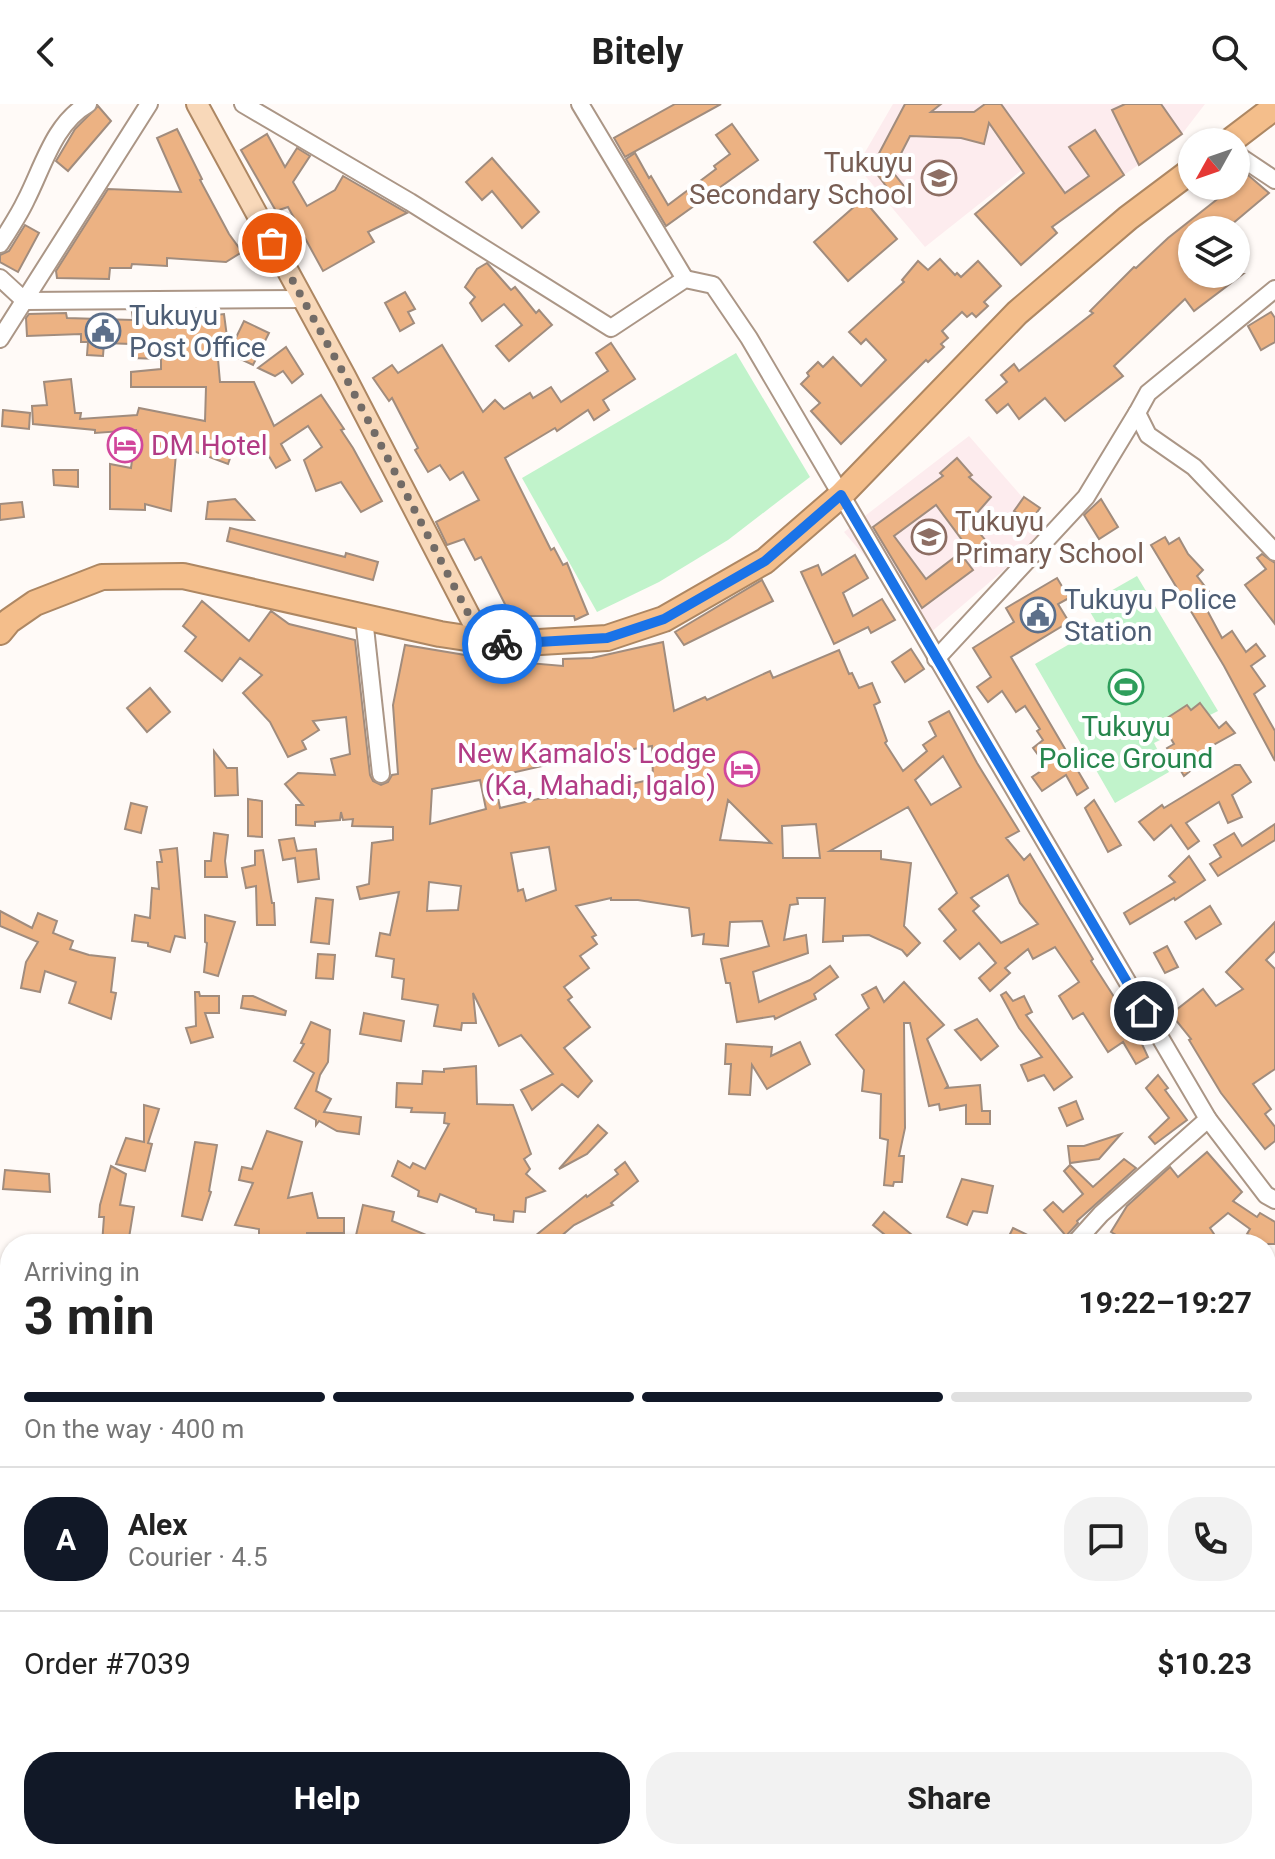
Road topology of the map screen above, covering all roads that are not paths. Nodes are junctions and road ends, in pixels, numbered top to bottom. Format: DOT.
graph roads {
  1 [pos="88,104"];
  2 [pos="149,104"];
  3 [pos="197,104"];
  4 [pos="243,104"];
  5 [pos="580,104"];
  6 [pos="1275,107"];
  7 [pos="1247,128"];
  8 [pos="1250,163"];
  9 [pos="1178,180"];
  10 [pos="1275,180"];
  11 [pos="0,244"];
  12 [pos="0,278"];
  13 [pos="685,279"];
  14 [pos="1275,289"];
  15 [pos="301,299"];
  16 [pos="25,301"];
  17 [pos="0,339"];
  18 [pos="1137,413"];
  19 [pos="841,495"];
  20 [pos="1275,552"];
  21 [pos="364,618"];
  22 [pos="0,632"];
  23 [pos="482,640"];
  24 [pos="936,659"];
  25 [pos="381,774"];
  26 [pos="1208,1119"];
  27 [pos="1275,1200"];
  28 [pos="1083,1234"];
  1 -- 11 [label="street"];
  2 -- 16 [label="street"];
  3 -- 15 [label="main road"];
  4 -- 13 [label="street"];
  5 -- 13 [label="street"];
  6 -- 7 [label="highway"];
  8 -- 10 [label="street"];
  9 -- 19 [label="highway"];
  12 -- 16 [label="street"];
  13 -- 19 [label="street"];
  14 -- 18 [label="street"];
  15 -- 16 [label="street"];
  15 -- 23 [label="main road"];
  16 -- 17 [label="street"];
  18 -- 20 [label="street"];
  18 -- 24 [label="street"];
  19 -- 23 [label="highway"];
  19 -- 24 [label="street"];
  21 -- 22 [label="highway"];
  21 -- 23 [label="highway"];
  21 -- 25 [label="street"];
  24 -- 26 [label="street"];
  26 -- 27 [label="street"];
  26 -- 28 [label="street"];
}
